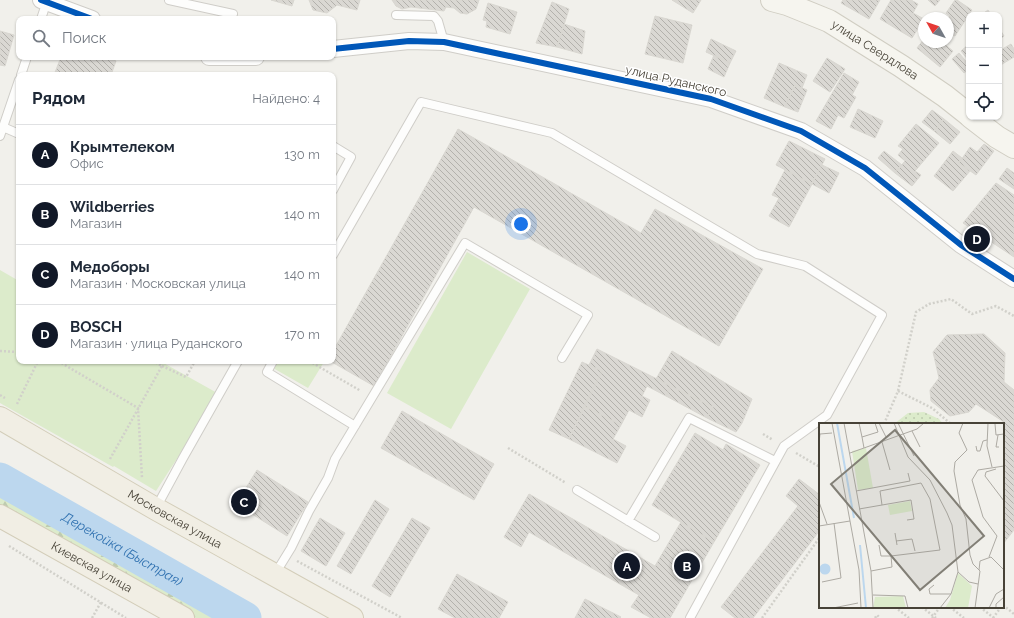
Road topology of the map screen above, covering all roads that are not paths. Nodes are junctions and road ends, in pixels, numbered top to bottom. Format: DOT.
graph roads {
  1 [pos="169,0"];
  2 [pos="772,0"];
  3 [pos="45,1"];
  4 [pos="233,14"];
  5 [pos="396,15"];
  6 [pos="42,16"];
  7 [pos="84,16"];
  8 [pos="444,42"];
  9 [pos="336,49"];
  10 [pos="26,60"];
  11 [pos="22,72"];
  12 [pos="16,89"];
  13 [pos="966,113"];
  14 [pos="975,120"];
  15 [pos="3,127"];
  16 [pos="16,133"];
  17 [pos="0,136"];
  18 [pos="1014,147"];
  19 [pos="336,148"];
  20 [pos="336,184"];
  21 [pos="336,250"];
  22 [pos="1014,279"];
  23 [pos="562,358"];
  24 [pos="236,364"];
  25 [pos="271,364"];
  26 [pos="8,411"];
  27 [pos="355,426"];
  28 [pos="776,461"];
  29 [pos="577,490"];
  30 [pos="156,509"];
  31 [pos="0,516"];
  32 [pos="628,521"];
  33 [pos="655,537"];
  34 [pos="274,575"];
  35 [pos="183,618"];
  36 [pos="352,618"];
  37 [pos="690,618"];
  1 -- 4 [label="lane"];
  2 -- 13 [label="main road, улица Свердлова"];
  3 -- 6 [label="lane"];
  3 -- 7 [label="street"];
  5 -- 8 [label="lane"];
  8 -- 9 [label="street, улица Руданского"];
  8 -- 22 [label="street, улица Руданского"];
  10 -- 11 [label="lane"];
  12 -- 15 [label="lane"];
  14 -- 18 [label="main road, улица Свердлова"];
  15 -- 16 [label="lane"];
  15 -- 17 [label="lane"];
  19 -- 20 [label="lane"];
  21 -- 28 [label="lane"];
  23 -- 27 [label="lane"];
  24 -- 30 [label="lane"];
  25 -- 27 [label="lane"];
  26 -- 30 [label="main road, Московская улица"];
  27 -- 34 [label="lane"];
  28 -- 32 [label="lane"];
  28 -- 37 [label="lane"];
  29 -- 32 [label="lane"];
  30 -- 34 [label="main road, Московская улица"];
  31 -- 35 [label="main road, Киевская улица"];
  32 -- 33 [label="lane"];
  34 -- 36 [label="main road, Московская улица"];
}
